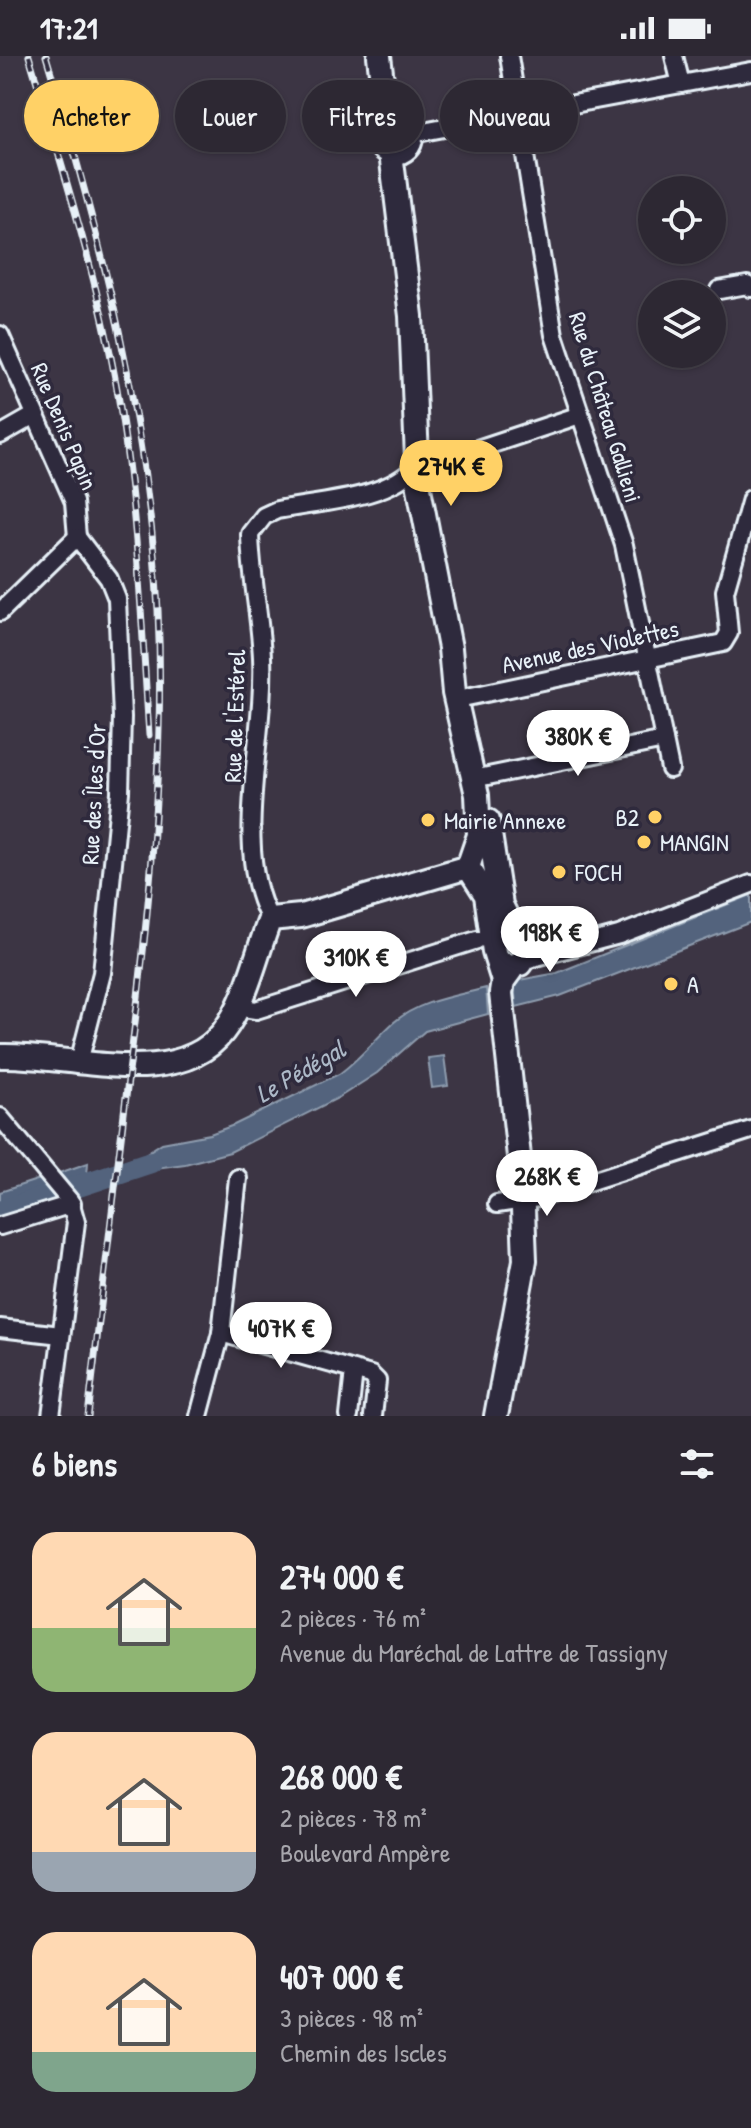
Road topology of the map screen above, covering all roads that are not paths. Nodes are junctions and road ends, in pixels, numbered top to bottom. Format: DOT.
graph roads {
  1 [pos="382,56"];
  2 [pos="509,56"];
  3 [pos="674,56"];
  4 [pos="751,71"];
  5 [pos="387,80"];
  6 [pos="513,80"];
  7 [pos="681,84"];
  8 [pos="578,102"];
  9 [pos="399,152"];
  10 [pos="525,152"];
  11 [pos="751,288"];
  12 [pos="726,289"];
  13 [pos="0,335"];
  14 [pos="35,415"];
  15 [pos="580,415"];
  16 [pos="0,435"];
  17 [pos="420,466"];
  18 [pos="389,488"];
  19 [pos="751,499"];
  20 [pos="422,504"];
  21 [pos="77,537"];
  22 [pos="0,612"];
  23 [pos="648,658"];
  24 [pos="467,697"];
  25 [pos="664,740"];
  26 [pos="670,769"];
  27 [pos="483,777"];
  28 [pos="482,864"];
  29 [pos="751,877"];
  30 [pos="751,884"];
  31 [pos="270,919"];
  32 [pos="506,956"];
  33 [pos="237,1007"];
  34 [pos="0,1041"];
  35 [pos="0,1056"];
  36 [pos="79,1056"];
  37 [pos="0,1117"];
  38 [pos="751,1130"];
  39 [pos="238,1178"];
  40 [pos="523,1201"];
  41 [pos="71,1203"];
  42 [pos="497,1204"];
  43 [pos="0,1226"];
  44 [pos="0,1328"];
  45 [pos="221,1333"];
  46 [pos="61,1335"];
  47 [pos="354,1371"];
  48 [pos="51,1416"];
  49 [pos="199,1416"];
  50 [pos="349,1416"];
  51 [pos="373,1416"];
  52 [pos="496,1416"];
  1 -- 5 [label="main road"];
  2 -- 6 [label="street, Rue du Château Gallieni"];
  3 -- 7 [label="street"];
  4 -- 7 [label="street"];
  7 -- 8 [label="street"];
  9 -- 17 [label="main road"];
  10 -- 15 [label="street, Rue du Château Gallieni"];
  11 -- 12 [label="street"];
  13 -- 14 [label="street, Rue Denis Papin"];
  14 -- 16 [label="street"];
  14 -- 21 [label="street, Rue Denis Papin"];
  15 -- 17 [label="street"];
  15 -- 23 [label="street, Rue du Château Gallieni"];
  17 -- 18 [label="street"];
  17 -- 20 [label="main road"];
  17 -- 24 [label="main road"];
  18 -- 20 [label="street"];
  18 -- 31 [label="street, Rue de l'Estérel"];
  19 -- 23 [label="street, Avenue des Violettes"];
  20 -- 28 [label="main road"];
  21 -- 22 [label="street"];
  21 -- 36 [label="street, Rue des Îles d'Or"];
  23 -- 24 [label="street, Avenue des Violettes"];
  23 -- 25 [label="street, Rue du Château Gallieni"];
  24 -- 27 [label="main road"];
  25 -- 26 [label="street, Rue du Château Gallieni"];
  25 -- 27 [label="street"];
  27 -- 28 [label="main road"];
  28 -- 31 [label="main road"];
  28 -- 32 [label="main road"];
  29 -- 32 [label="street"];
  30 -- 32 [label="street"];
  31 -- 33 [label="main road"];
  32 -- 33 [label="street"];
  32 -- 40 [label="main road"];
  33 -- 36 [label="main road"];
  34 -- 36 [label="main road"];
  35 -- 36 [label="main road"];
  37 -- 41 [label="street"];
  38 -- 40 [label="street"];
  39 -- 45 [label="street"];
  40 -- 42 [label="street"];
  40 -- 52 [label="main road"];
  41 -- 43 [label="street"];
  41 -- 46 [label="street"];
  44 -- 46 [label="street"];
  45 -- 47 [label="street"];
  45 -- 49 [label="street"];
  46 -- 48 [label="street"];
  47 -- 50 [label="street"];
  47 -- 51 [label="street"];
}
